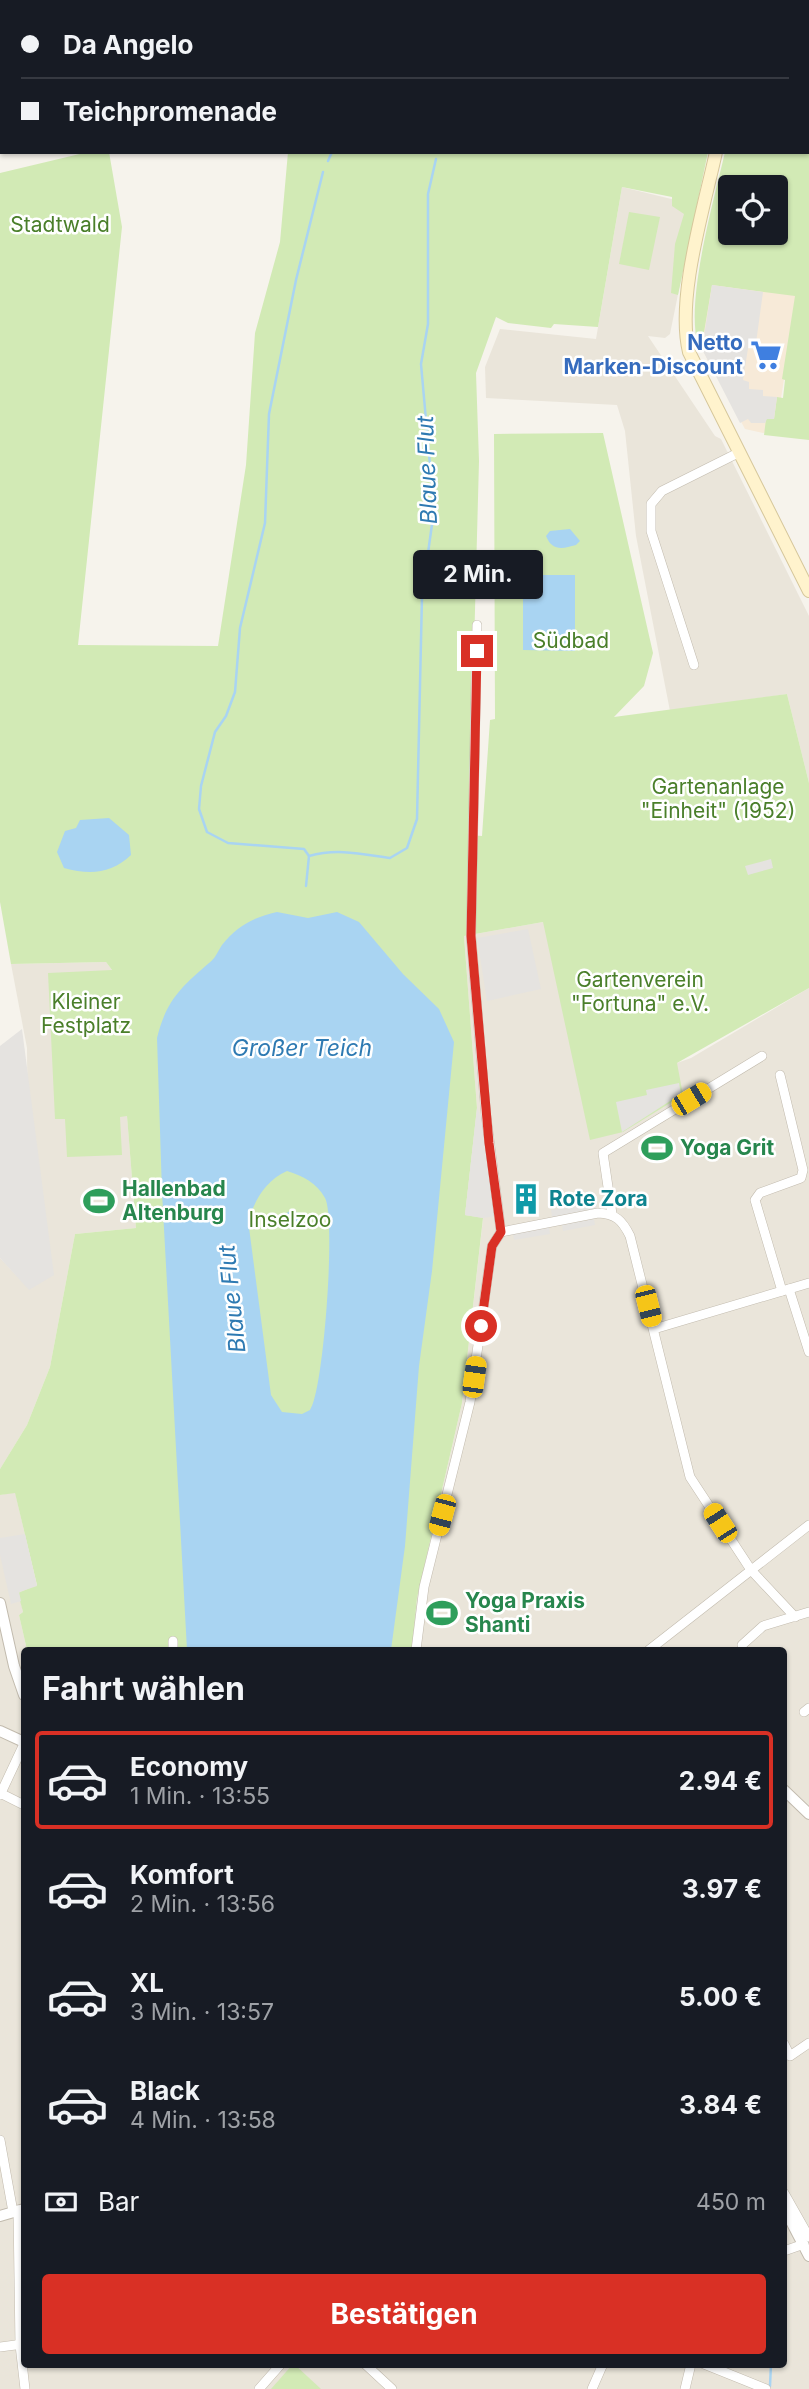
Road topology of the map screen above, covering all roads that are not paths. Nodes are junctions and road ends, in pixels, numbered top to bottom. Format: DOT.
graph roads {
  1 [pos="716,154"];
  2 [pos="740,452"];
  3 [pos="809,591"];
  4 [pos="477,625"];
  5 [pos="694,665"];
  6 [pos="762,1056"];
  7 [pos="780,1075"];
  8 [pos="612,1214"];
  9 [pos="501,1232"];
  10 [pos="809,1283"];
  11 [pos="786,1290"];
  12 [pos="654,1329"];
  13 [pos="809,1352"];
  14 [pos="809,1525"];
  15 [pos="751,1570"];
  16 [pos="0,1603"];
  17 [pos="809,1612"];
  18 [pos="795,1617"];
  19 [pos="742,1645"];
  20 [pos="416,1647"];
  21 [pos="653,1647"];
  22 [pos="21,1686"];
  23 [pos="0,1731"];
  24 [pos="21,1742"];
  25 [pos="21,1749"];
  26 [pos="787,1793"];
  27 [pos="0,1794"];
  28 [pos="21,1804"];
  29 [pos="809,1814"];
  30 [pos="809,2043"];
  31 [pos="787,2050"];
  32 [pos="0,2140"];
  33 [pos="787,2203"];
  34 [pos="19,2210"];
  35 [pos="0,2216"];
  36 [pos="806,2240"];
  37 [pos="787,2249"];
  38 [pos="809,2256"];
  39 [pos="21,2300"];
  40 [pos="21,2345"];
  41 [pos="0,2347"];
  42 [pos="24,2368"];
  43 [pos="277,2368"];
  44 [pos="369,2368"];
  45 [pos="597,2368"];
  46 [pos="601,2368"];
  47 [pos="690,2368"];
  48 [pos="714,2368"];
  49 [pos="593,2387"];
  50 [pos="25,2389"];
  51 [pos="259,2389"];
  52 [pos="392,2389"];
  53 [pos="685,2389"];
  54 [pos="766,2389"];
  1 -- 2 [label="main road"];
  2 -- 3 [label="main road"];
  2 -- 5 [label="street"];
  4 -- 9 [label="street"];
  6 -- 8 [label="street"];
  7 -- 11 [label="street"];
  8 -- 9 [label="street"];
  8 -- 12 [label="street"];
  9 -- 20 [label="street"];
  10 -- 11 [label="street"];
  11 -- 12 [label="street"];
  11 -- 13 [label="street"];
  12 -- 15 [label="street"];
  14 -- 15 [label="street"];
  15 -- 18 [label="street"];
  15 -- 21 [label="street"];
  16 -- 22 [label="street"];
  17 -- 18 [label="street"];
  18 -- 19 [label="street"];
  23 -- 24 [label="street"];
  25 -- 27 [label="street"];
  26 -- 29 [label="street"];
  27 -- 28 [label="street"];
  30 -- 31 [label="street"];
  32 -- 34 [label="street"];
  33 -- 36 [label="street"];
  34 -- 35 [label="street"];
  34 -- 39 [label="street"];
  36 -- 37 [label="street"];
  36 -- 38 [label="street"];
  40 -- 41 [label="street"];
  42 -- 50 [label="street"];
  43 -- 51 [label="street"];
  44 -- 52 [label="street"];
  45 -- 49 [label="street"];
  46 -- 49 [label="street"];
  47 -- 53 [label="street"];
  48 -- 54 [label="street"];
}
